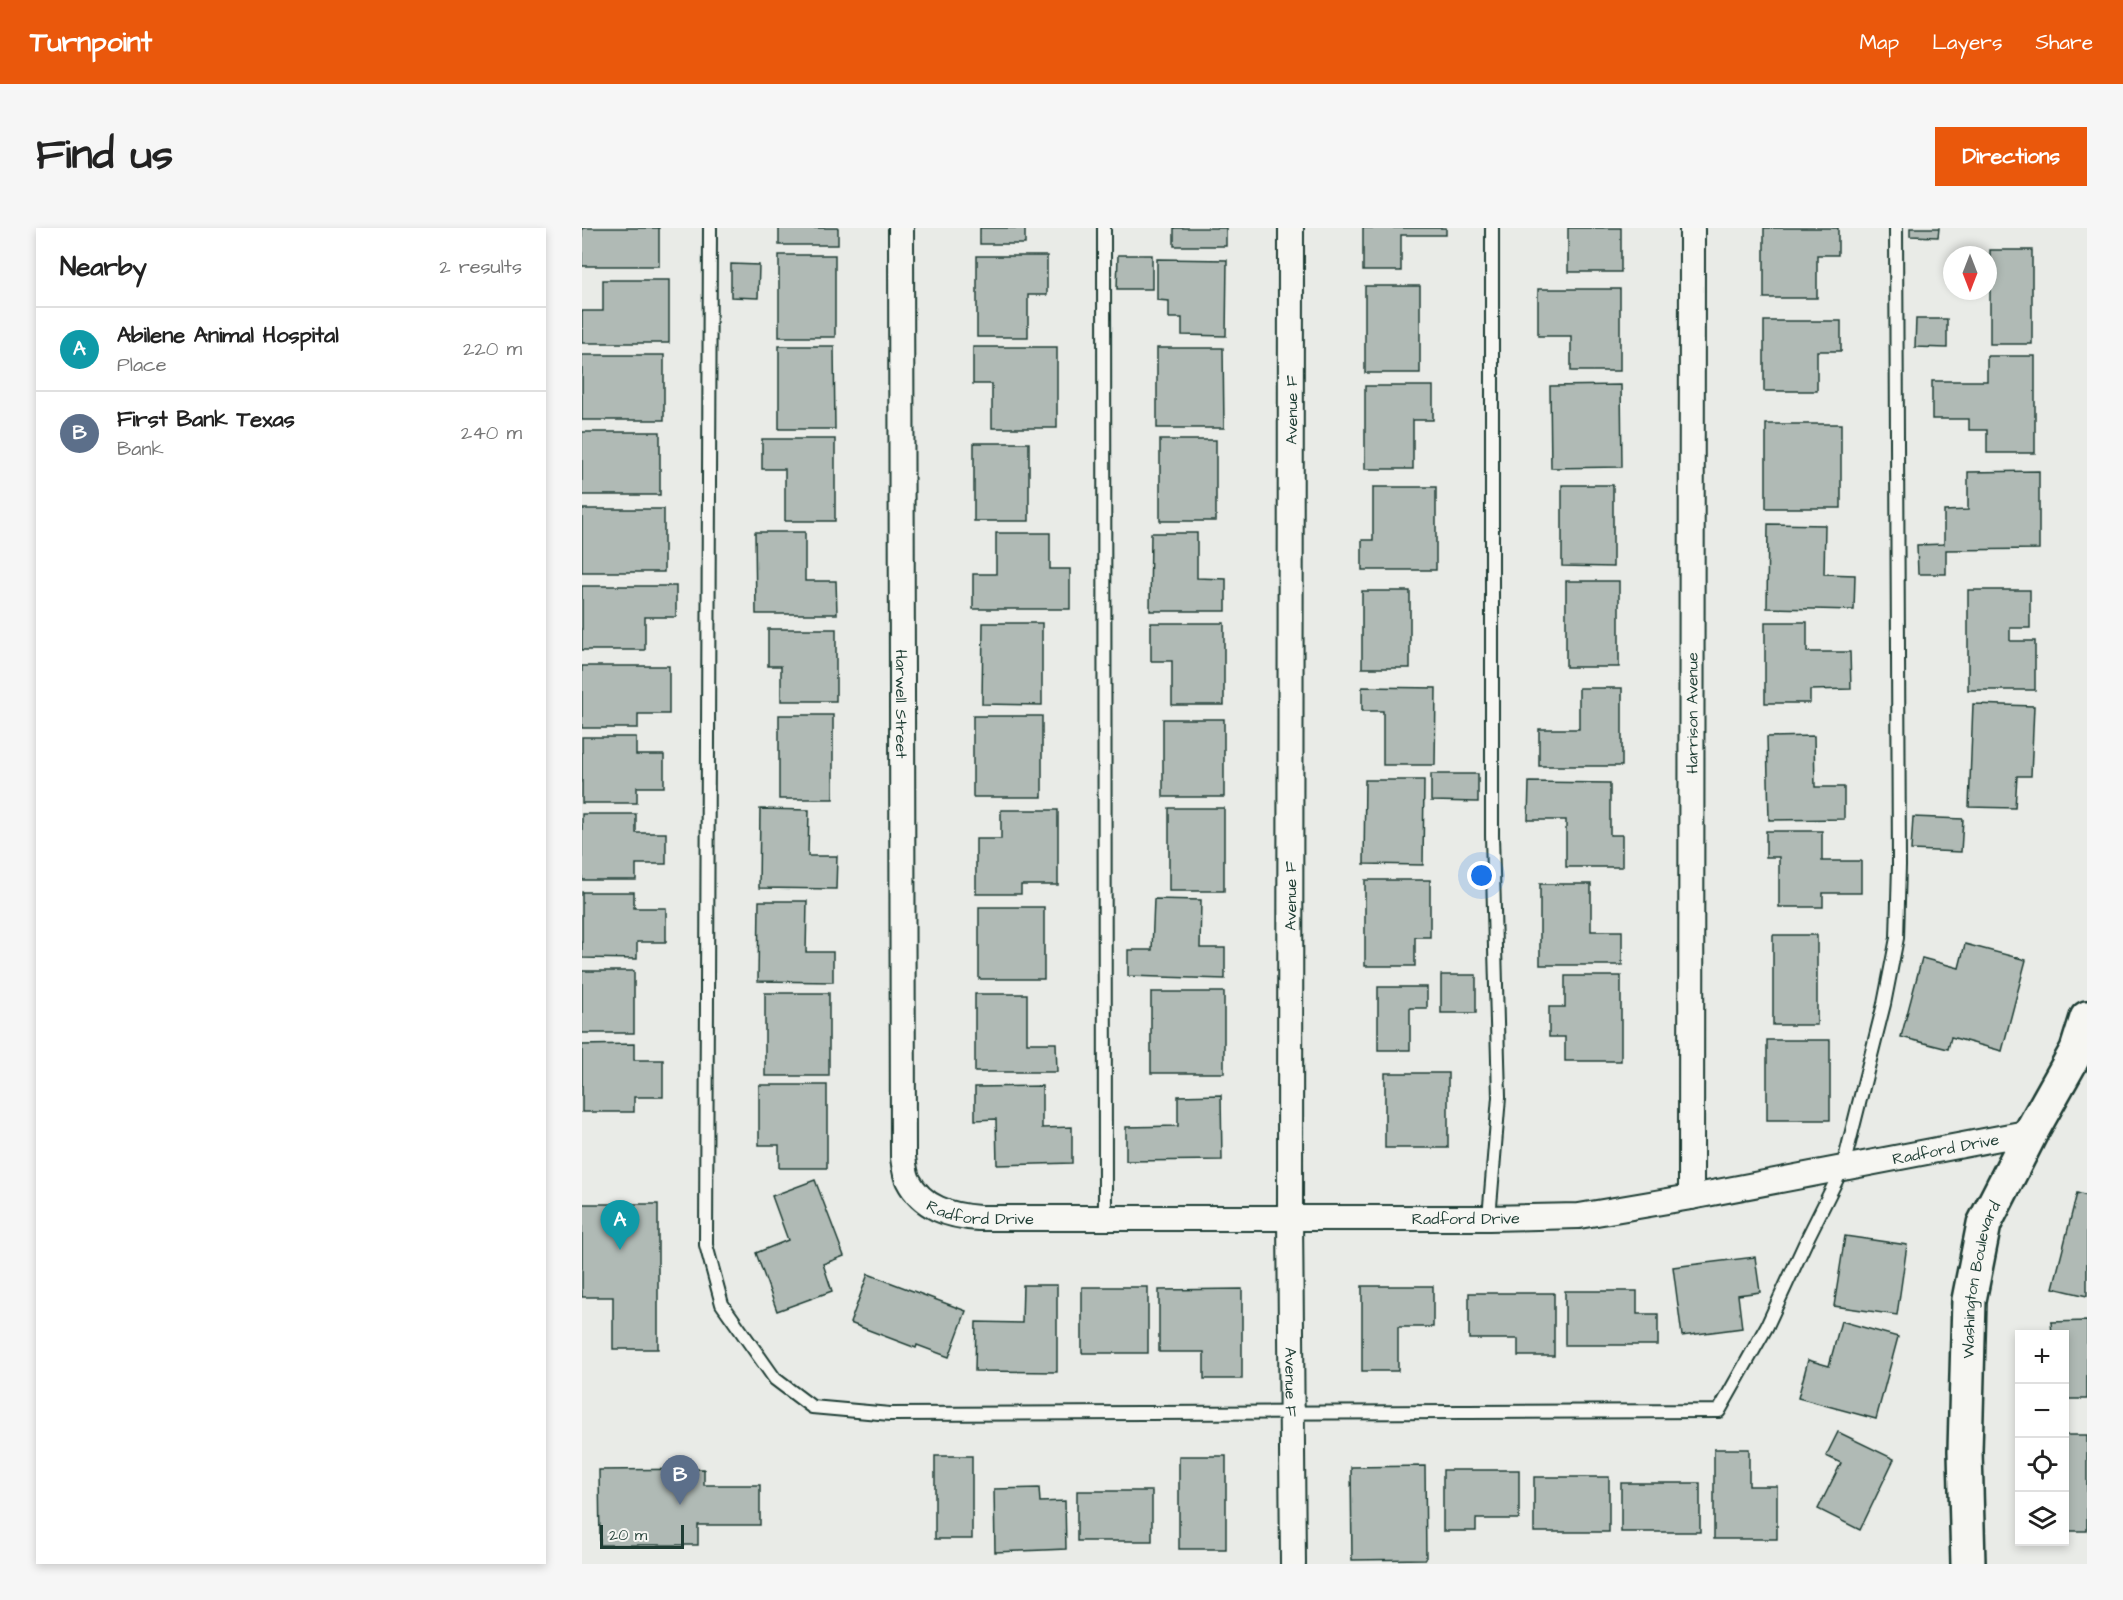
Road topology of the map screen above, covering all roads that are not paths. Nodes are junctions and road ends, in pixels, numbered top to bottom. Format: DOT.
graph roads {
  1 [pos="710,228"];
  2 [pos="901,228"];
  3 [pos="1104,228"];
  4 [pos="1291,228"];
  5 [pos="1492,228"];
  6 [pos="1692,228"];
  7 [pos="1896,228"];
  8 [pos="2087,1018"];
  9 [pos="2031,1132"];
  10 [pos="1843,1167"];
  11 [pos="908,1179"];
  12 [pos="1691,1197"];
  13 [pos="1290,1217"];
  14 [pos="1106,1218"];
  15 [pos="1489,1218"];
  16 [pos="1291,1412"];
  17 [pos="1293,1564"];
  18 [pos="1968,1564"];
  1 -- 16 [label="lane"];
  2 -- 11 [label="street, Harwell Street"];
  3 -- 14 [label="lane"];
  4 -- 13 [label="street, Avenue F"];
  5 -- 15 [label="lane"];
  6 -- 12 [label="street, Harrison Avenue"];
  7 -- 10 [label="lane"];
  8 -- 9 [label="street, Washington Boulevard"];
  9 -- 10 [label="street, Radford Drive"];
  9 -- 18 [label="street, Washington Boulevard"];
  10 -- 12 [label="street, Radford Drive"];
  10 -- 16 [label="lane"];
  11 -- 14 [label="street, Radford Drive"];
  12 -- 15 [label="street, Radford Drive"];
  13 -- 14 [label="street, Radford Drive"];
  13 -- 15 [label="street, Radford Drive"];
  13 -- 16 [label="street, Avenue F"];
  16 -- 17 [label="street, Avenue F"];
}
